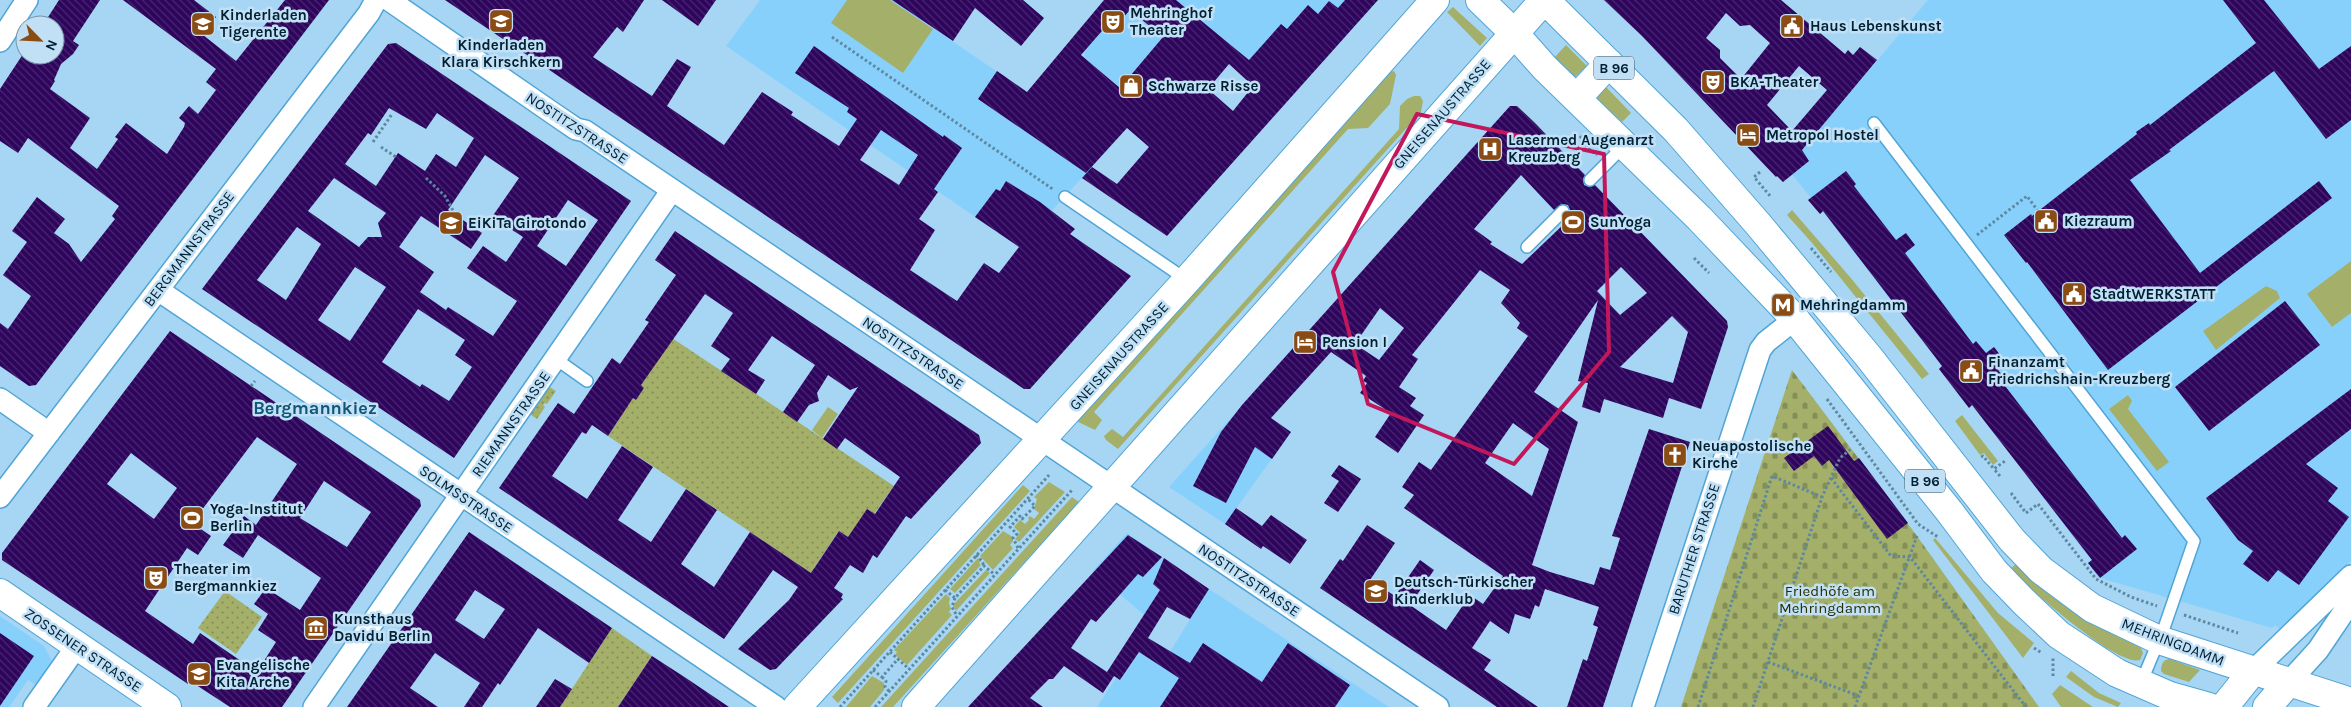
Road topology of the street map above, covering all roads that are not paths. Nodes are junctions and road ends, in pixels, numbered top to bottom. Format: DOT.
graph roads {
  1 [pos="27,0"];
  2 [pos="376,0"];
  3 [pos="389,0"];
  4 [pos="1435,0"];
  5 [pos="1480,0"];
  6 [pos="1533,12"];
  7 [pos="0,41"];
  8 [pos="1609,63"];
  9 [pos="1577,98"];
  10 [pos="1874,123"];
  11 [pos="1625,145"];
  12 [pos="1590,180"];
  13 [pos="672,190"];
  14 [pos="1065,197"];
  15 [pos="1563,211"];
  16 [pos="1527,247"];
  17 [pos="1187,280"];
  18 [pos="158,290"];
  19 [pos="1795,319"];
  20 [pos="553,363"];
  21 [pos="587,381"];
  22 [pos="0,399"];
  23 [pos="49,433"];
  24 [pos="1042,440"];
  25 [pos="1112,488"];
  26 [pos="460,496"];
  27 [pos="0,497"];
  28 [pos="2351,576"];
  29 [pos="0,593"];
  30 [pos="2351,601"];
  31 [pos="2159,640"];
  32 [pos="76,646"];
  33 [pos="2252,672"];
  34 [pos="2288,683"];
  35 [pos="2141,685"];
  36 [pos="2351,702"];
  37 [pos="34,707"];
  38 [pos="167,707"];
  39 [pos="314,707"];
  40 [pos="776,707"];
  41 [pos="797,707"];
  42 [pos="916,707"];
  43 [pos="1438,707"];
  44 [pos="1643,707"];
  45 [pos="2209,707"];
  46 [pos="2224,707"];
  47 [pos="2268,707"];
  1 -- 7 [label="street"];
  2 -- 18 [label="street, BERGMANNSTRASSE"];
  3 -- 13 [label="street, NOSTITZSTRASSE"];
  4 -- 17 [label="main road, GNEISENAUSTRASSE"];
  5 -- 6 [label="main road, MEHRINGDAMM / B 96"];
  6 -- 8 [label="main road, MEHRINGDAMM / B 96"];
  6 -- 9 [label="main road, MEHRINGDAMM / B 96"];
  6 -- 25 [label="main road, GNEISENAUSTRASSE"];
  8 -- 9 [label="main road"];
  8 -- 31 [label="main road, MEHRINGDAMM / B 96"];
  9 -- 11 [label="main road, MEHRINGDAMM / B 96"];
  10 -- 31 [label="lane"];
  11 -- 12 [label="lane"];
  11 -- 19 [label="main road, MEHRINGDAMM / B 96"];
  13 -- 20 [label="street, RIEMANNSTRASSE"];
  13 -- 24 [label="street, NOSTITZSTRASSE"];
  14 -- 17 [label="lane"];
  15 -- 16 [label="lane"];
  17 -- 24 [label="main road, GNEISENAUSTRASSE"];
  18 -- 23 [label="street, BERGMANNSTRASSE"];
  18 -- 26 [label="street, SOLMSSTRASSE"];
  19 -- 35 [label="main road, MEHRINGDAMM / B 96"];
  19 -- 44 [label="street, BARUTHER STRASSE"];
  20 -- 21 [label="lane"];
  20 -- 26 [label="street, RIEMANNSTRASSE"];
  22 -- 23 [label="street"];
  23 -- 27 [label="street, BERGMANNSTRASSE"];
  24 -- 25 [label="street, NOSTITZSTRASSE"];
  24 -- 41 [label="main road, GNEISENAUSTRASSE"];
  25 -- 42 [label="main road, GNEISENAUSTRASSE"];
  25 -- 43 [label="street, NOSTITZSTRASSE"];
  26 -- 39 [label="street, RIEMANNSTRASSE"];
  26 -- 40 [label="street, SOLMSSTRASSE"];
  28 -- 33 [label="street"];
  29 -- 32 [label="main road, ZOSSENER STRASSE"];
  30 -- 34 [label="street"];
  31 -- 33 [label="main road, MEHRINGDAMM / B 96"];
  31 -- 35 [label="lane"];
  32 -- 37 [label="street"];
  32 -- 38 [label="main road, ZOSSENER STRASSE"];
  33 -- 34 [label="main road, MEHRINGDAMM / B 96"];
  33 -- 46 [label="main road"];
  34 -- 36 [label="main road, MEHRINGDAMM / B 96"];
  34 -- 47 [label="main road"];
  35 -- 45 [label="main road, MEHRINGDAMM / B 96"];
}
